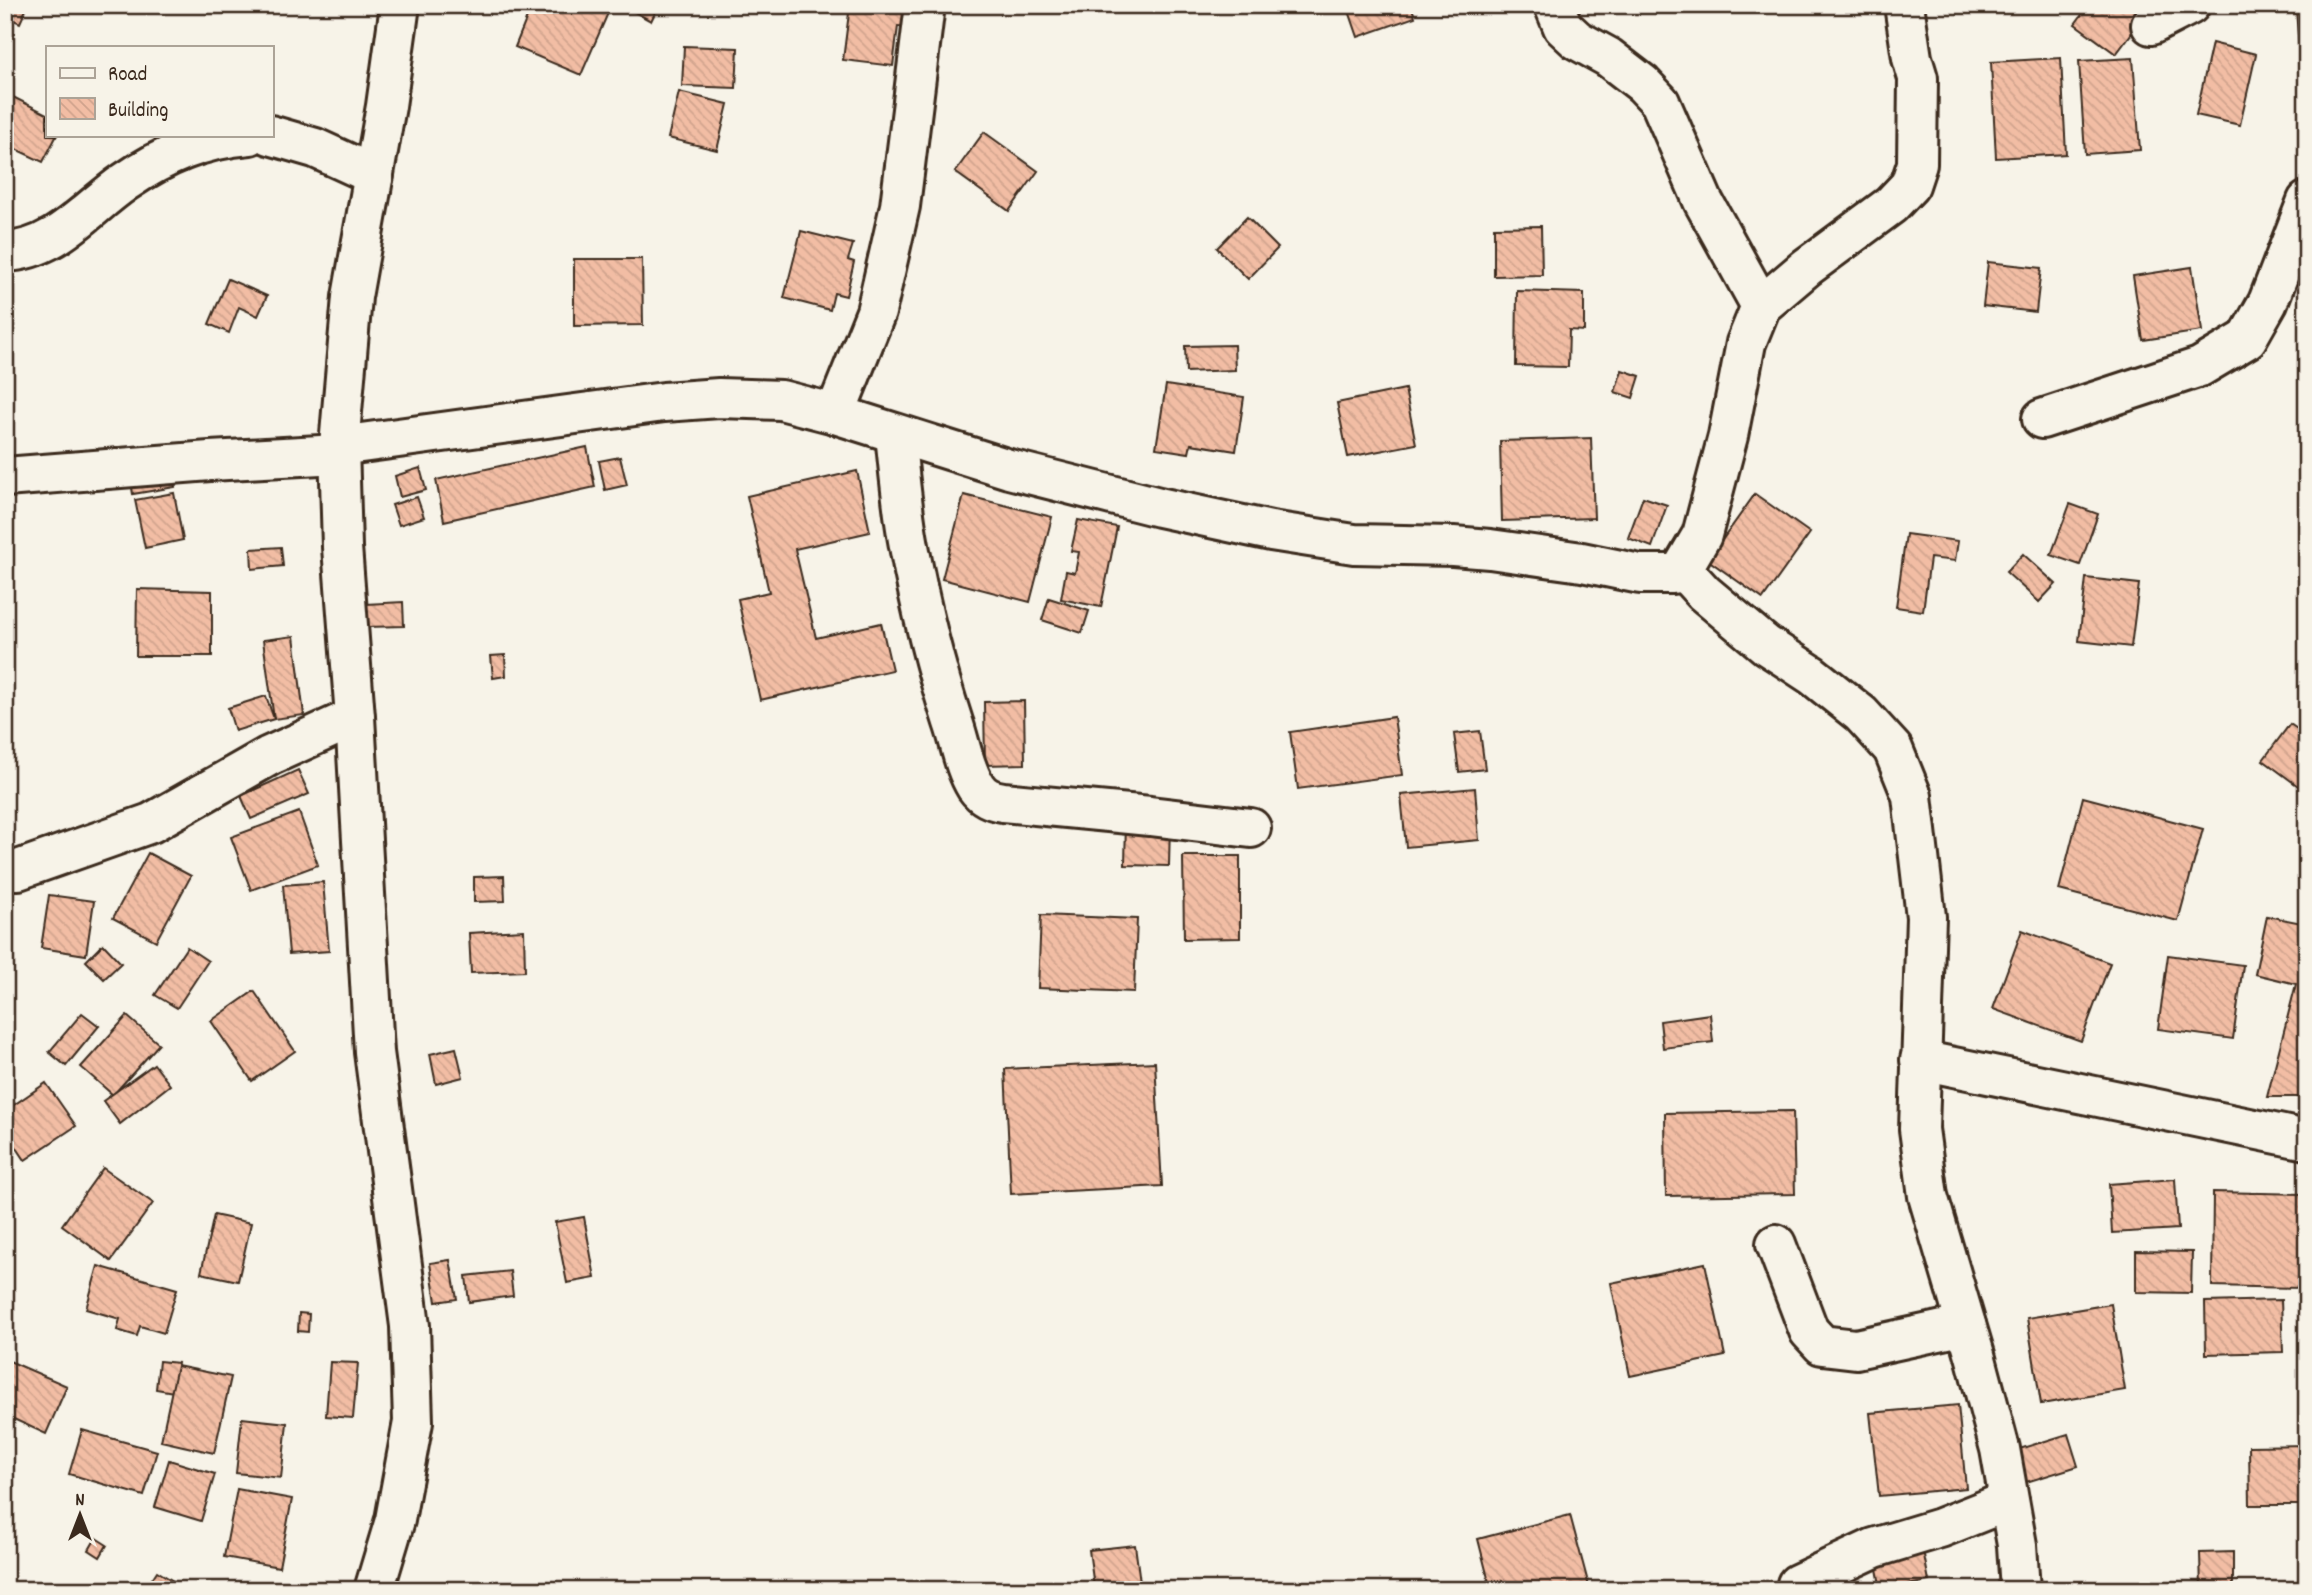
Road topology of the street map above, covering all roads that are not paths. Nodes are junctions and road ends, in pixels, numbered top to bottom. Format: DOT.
graph roads {
  1 [pos="400,5"];
  2 [pos="925,5"];
  3 [pos="1554,5"];
  4 [pos="1904,5"];
  5 [pos="2190,5"];
  6 [pos="2151,25"];
  7 [pos="235,136"];
  8 [pos="273,136"];
  9 [pos="374,175"];
  10 [pos="2307,201"];
  11 [pos="5,252"];
  12 [pos="1760,306"];
  13 [pos="835,414"];
  14 [pos="2042,419"];
  15 [pos="895,434"];
  16 [pos="339,450"];
  17 [pos="5,477"];
  18 [pos="1682,569"];
  19 [pos="355,717"];
  20 [pos="1251,828"];
  21 [pos="5,870"];
  22 [pos="1920,1060"];
  23 [pos="2307,1140"];
  24 [pos="1776,1244"];
  25 [pos="1966,1325"];
  26 [pos="2008,1501"];
  27 [pos="1797,1584"];
  28 [pos="374,1590"];
  29 [pos="2020,1590"];
  1 -- 9 [label="street"];
  2 -- 13 [label="street"];
  3 -- 12 [label="street"];
  4 -- 12 [label="street"];
  5 -- 6 [label="street"];
  7 -- 11 [label="street"];
  8 -- 9 [label="street"];
  9 -- 16 [label="street"];
  10 -- 14 [label="street"];
  12 -- 18 [label="street"];
  13 -- 15 [label="street"];
  13 -- 16 [label="street"];
  15 -- 18 [label="street"];
  15 -- 20 [label="street"];
  16 -- 17 [label="street"];
  16 -- 19 [label="street"];
  18 -- 22 [label="street"];
  19 -- 21 [label="street"];
  19 -- 28 [label="street"];
  22 -- 23 [label="street"];
  22 -- 25 [label="street"];
  24 -- 25 [label="street"];
  25 -- 26 [label="street"];
  26 -- 27 [label="street"];
  26 -- 29 [label="street"];
}
